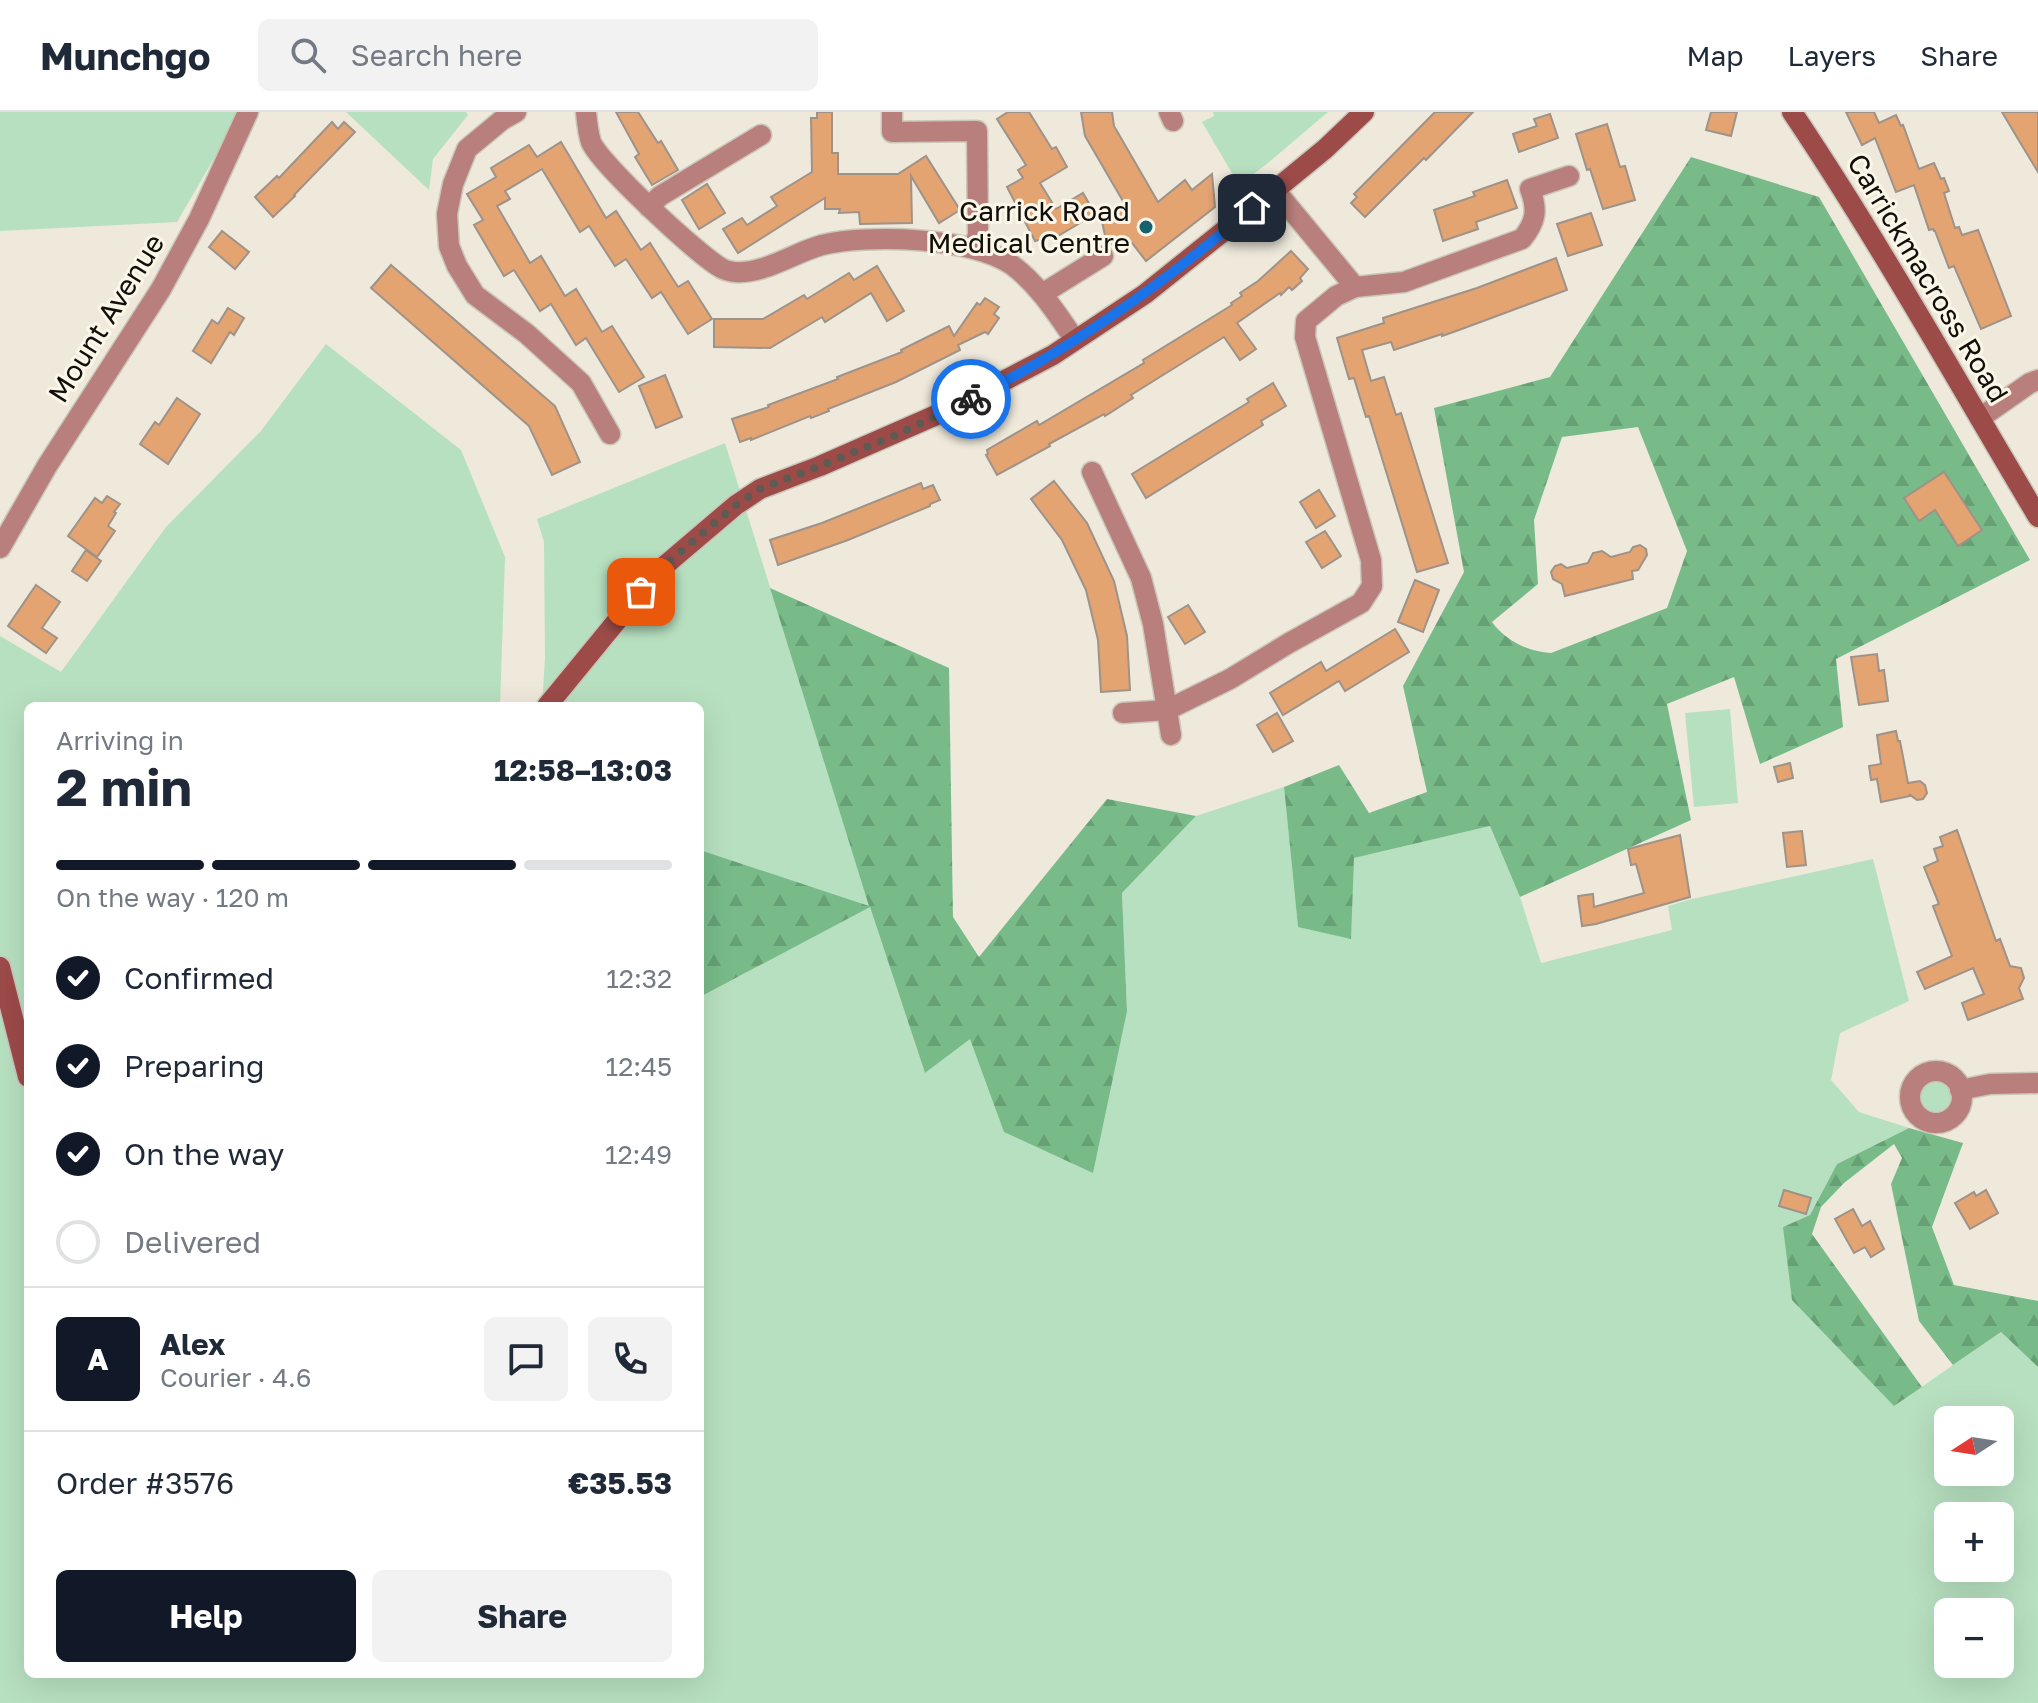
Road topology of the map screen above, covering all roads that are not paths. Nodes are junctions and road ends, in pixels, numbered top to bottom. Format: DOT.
graph roads {
  1 [pos="248,112"];
  2 [pos="516,112"];
  3 [pos="586,112"];
  4 [pos="892,112"];
  5 [pos="1364,112"];
  6 [pos="1792,112"];
  7 [pos="761,135"];
  8 [pos="1569,176"];
  9 [pos="1275,190"];
  10 [pos="649,207"];
  11 [pos="974,248"];
  12 [pos="1103,256"];
  13 [pos="1355,287"];
  14 [pos="1042,294"];
  15 [pos="1075,340"];
  16 [pos="2038,380"];
  17 [pos="1980,418"];
  18 [pos="610,434"];
  19 [pos="1092,472"];
  20 [pos="2038,517"];
  21 [pos="0,548"];
  22 [pos="550,702"];
  23 [pos="1167,710"];
  24 [pos="1123,713"];
  25 [pos="1171,735"];
  26 [pos="0,967"];
  27 [pos="24,1061"];
  28 [pos="2038,1083"];
  29 [pos="1960,1090"];
  1 -- 21 [label="street, Mount Avenue"];
  2 -- 18 [label="street"];
  3 -- 10 [label="street"];
  4 -- 11 [label="street"];
  5 -- 9 [label="street"];
  6 -- 17 [label="street, Carrickmacross Road"];
  7 -- 10 [label="street"];
  8 -- 13 [label="street"];
  9 -- 13 [label="street"];
  9 -- 15 [label="street"];
  10 -- 11 [label="street"];
  11 -- 14 [label="street"];
  12 -- 14 [label="street"];
  13 -- 23 [label="street"];
  14 -- 15 [label="street"];
  15 -- 22 [label="street"];
  16 -- 17 [label="street"];
  17 -- 20 [label="street, Carrickmacross Road"];
  19 -- 23 [label="street"];
  23 -- 24 [label="street"];
  23 -- 25 [label="street"];
  26 -- 27 [label="street"];
  28 -- 29 [label="street"];
}
